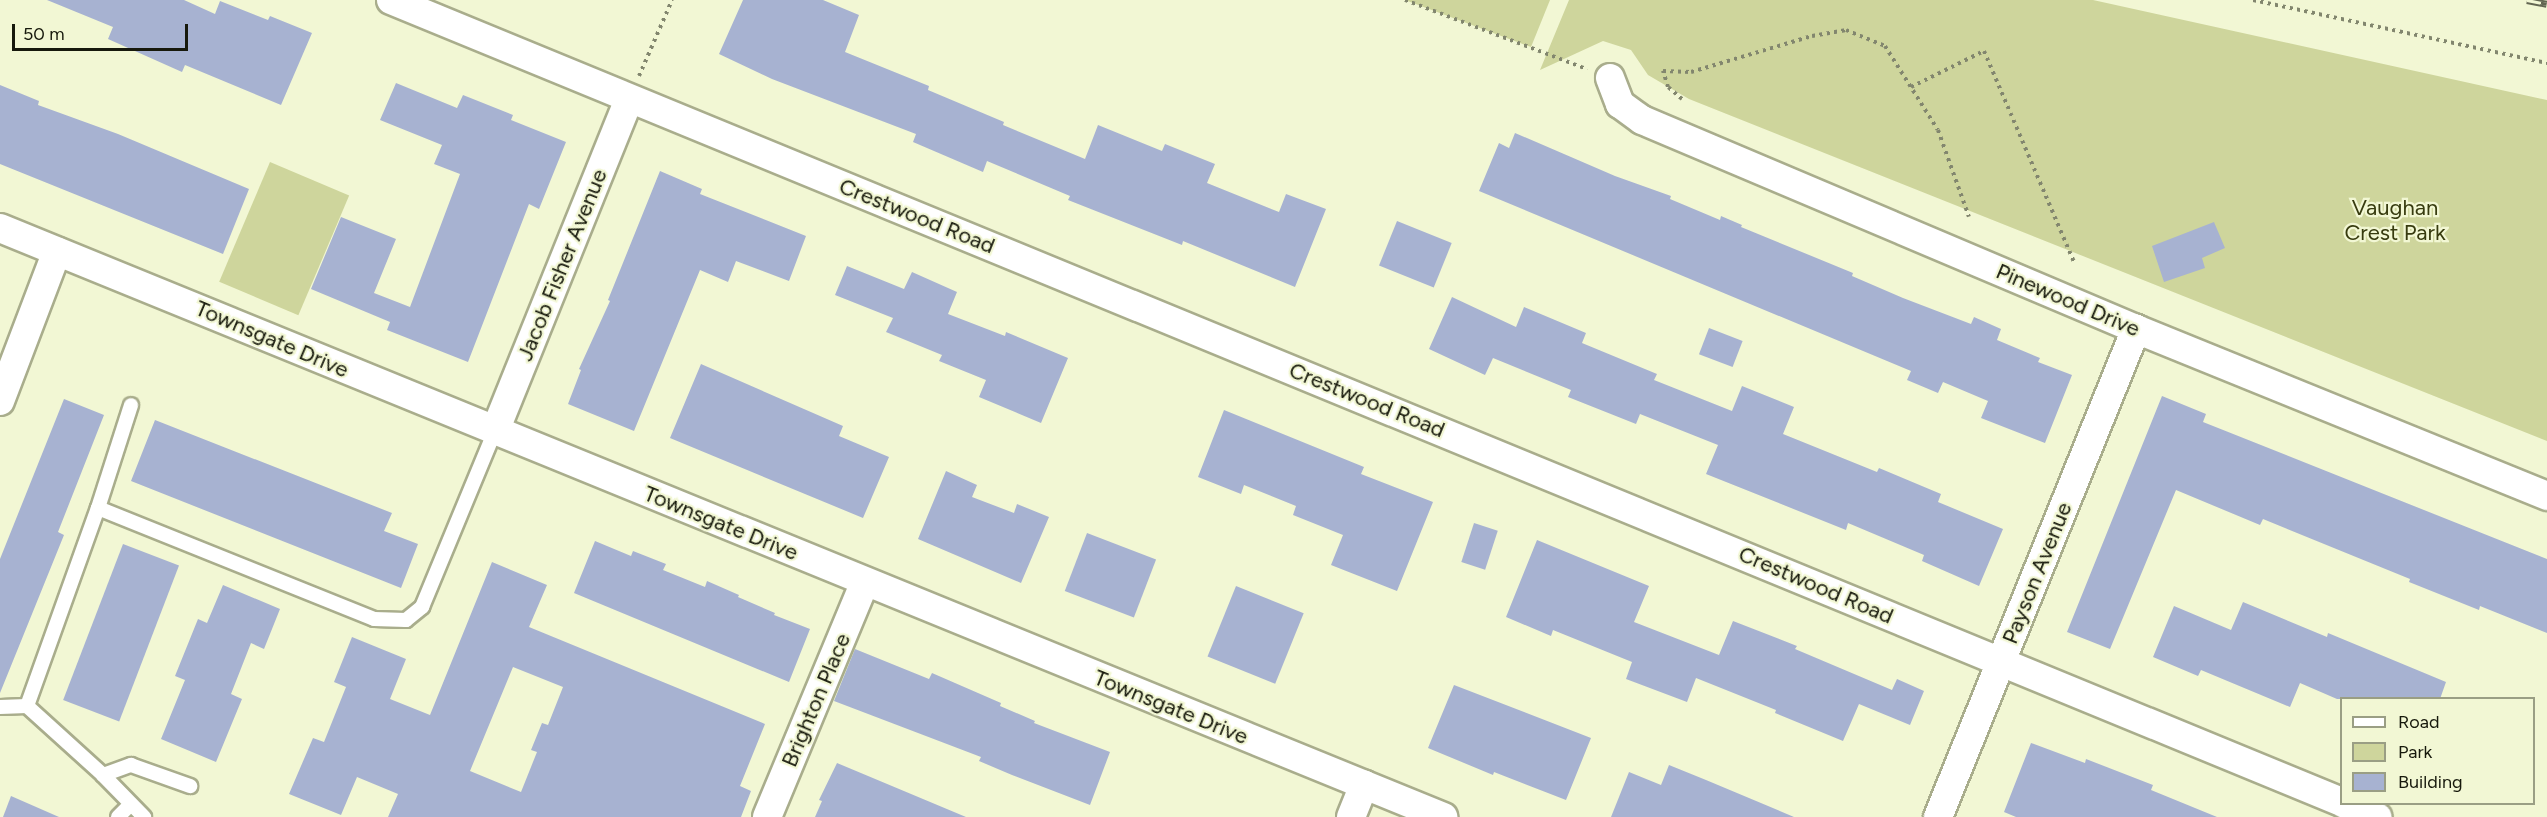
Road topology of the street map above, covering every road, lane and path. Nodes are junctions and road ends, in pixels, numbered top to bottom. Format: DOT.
graph roads {
  1 [pos="391,0"];
  2 [pos="672,0"];
  3 [pos="1405,0"];
  4 [pos="2253,0"];
  5 [pos="2547,63"];
  6 [pos="1610,78"];
  7 [pos="1911,87"];
  8 [pos="629,99"];
  9 [pos="1682,99"];
  10 [pos="1970,217"];
  11 [pos="0,228"];
  12 [pos="57,251"];
  13 [pos="2074,262"];
  14 [pos="2136,329"];
  15 [pos="0,401"];
  16 [pos="131,405"];
  17 [pos="495,430"];
  18 [pos="2547,496"];
  19 [pos="98,508"];
  20 [pos="865,582"];
  21 [pos="2001,663"];
  22 [pos="27,706"];
  23 [pos="0,707"];
  24 [pos="103,775"];
  25 [pos="1364,785"];
  26 [pos="190,786"];
  27 [pos="2340,802"];
  28 [pos="131,804"];
  29 [pos="2348,805"];
  30 [pos="118,817"];
  31 [pos="144,817"];
  32 [pos="767,817"];
  33 [pos="1351,817"];
  34 [pos="1443,817"];
  35 [pos="1938,817"];
  36 [pos="2378,817"];
  1 -- 8 [label="street, Crestwood Road"];
  2 -- 8 [label="path"];
  3 -- 6 [label="path"];
  4 -- 5 [label="path"];
  6 -- 14 [label="street, Pinewood Drive"];
  7 -- 9 [label="path"];
  7 -- 10 [label="path"];
  7 -- 13 [label="path"];
  8 -- 17 [label="street, Jacob Fisher Avenue"];
  8 -- 21 [label="street, Crestwood Road"];
  11 -- 12 [label="street, Townsgate Drive"];
  12 -- 15 [label="street"];
  12 -- 17 [label="street, Townsgate Drive"];
  14 -- 18 [label="street, Pinewood Drive"];
  14 -- 21 [label="street, Payson Avenue"];
  16 -- 19 [label="lane"];
  17 -- 19 [label="lane"];
  17 -- 20 [label="street, Townsgate Drive"];
  19 -- 22 [label="lane"];
  20 -- 25 [label="street, Townsgate Drive"];
  20 -- 32 [label="street, Brighton Place"];
  21 -- 27 [label="street, Crestwood Road"];
  21 -- 35 [label="street, Payson Avenue"];
  22 -- 23 [label="lane"];
  22 -- 24 [label="lane"];
  24 -- 26 [label="lane"];
  24 -- 28 [label="lane"];
  25 -- 33 [label="street"];
  25 -- 34 [label="street, Townsgate Drive"];
  28 -- 30 [label="lane"];
  28 -- 31 [label="lane"];
  29 -- 36 [label="street, Crestwood Road"];
}
